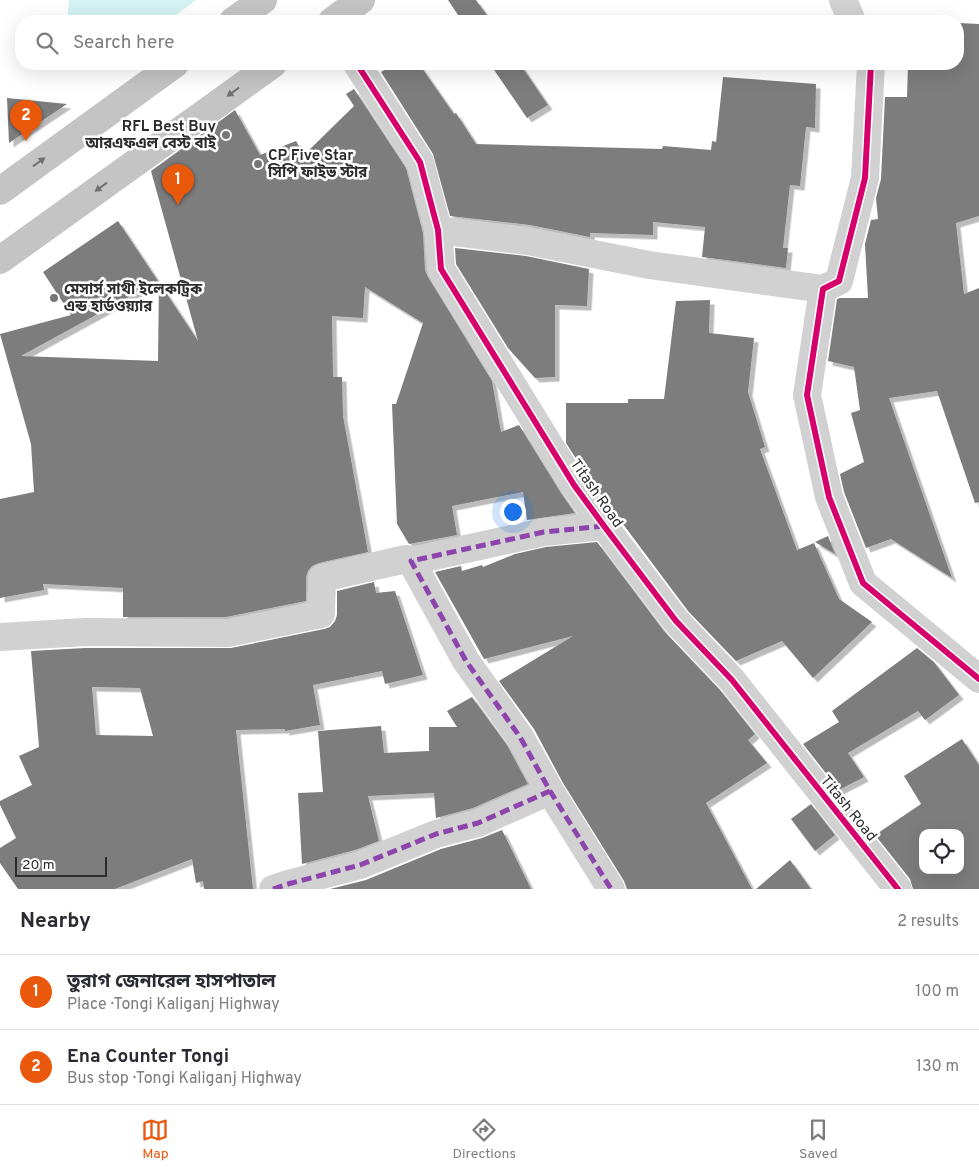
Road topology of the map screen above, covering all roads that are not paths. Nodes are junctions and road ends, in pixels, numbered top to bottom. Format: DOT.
graph roads {
  1 [pos="263,0"];
  2 [pos="361,0"];
  3 [pos="843,0"];
  4 [pos="242,15"];
  5 [pos="340,15"];
  6 [pos="849,15"];
  7 [pos="167,70"];
  8 [pos="265,70"];
  9 [pos="361,70"];
  10 [pos="871,70"];
  11 [pos="0,190"];
  12 [pos="438,230"];
  13 [pos="0,260"];
  14 [pos="824,289"];
  15 [pos="604,526"];
  16 [pos="412,561"];
  17 [pos="0,637"];
  18 [pos="979,679"];
  19 [pos="550,791"];
  20 [pos="273,889"];
  21 [pos="611,889"];
  22 [pos="898,889"];
  1 -- 4 [label="main road"];
  2 -- 5 [label="main road"];
  3 -- 6 [label="street"];
  11 -- 7 [label="main road, one-way"];
  8 -- 13 [label="main road, one-way"];
  9 -- 12 [label="street, Titash Road"];
  10 -- 14 [label="street"];
  12 -- 14 [label="street"];
  12 -- 15 [label="street, Titash Road"];
  14 -- 18 [label="street"];
  15 -- 16 [label="street"];
  15 -- 22 [label="street, Titash Road"];
  16 -- 17 [label="street"];
  16 -- 19 [label="street"];
  19 -- 20 [label="street"];
  19 -- 21 [label="street"];
}
